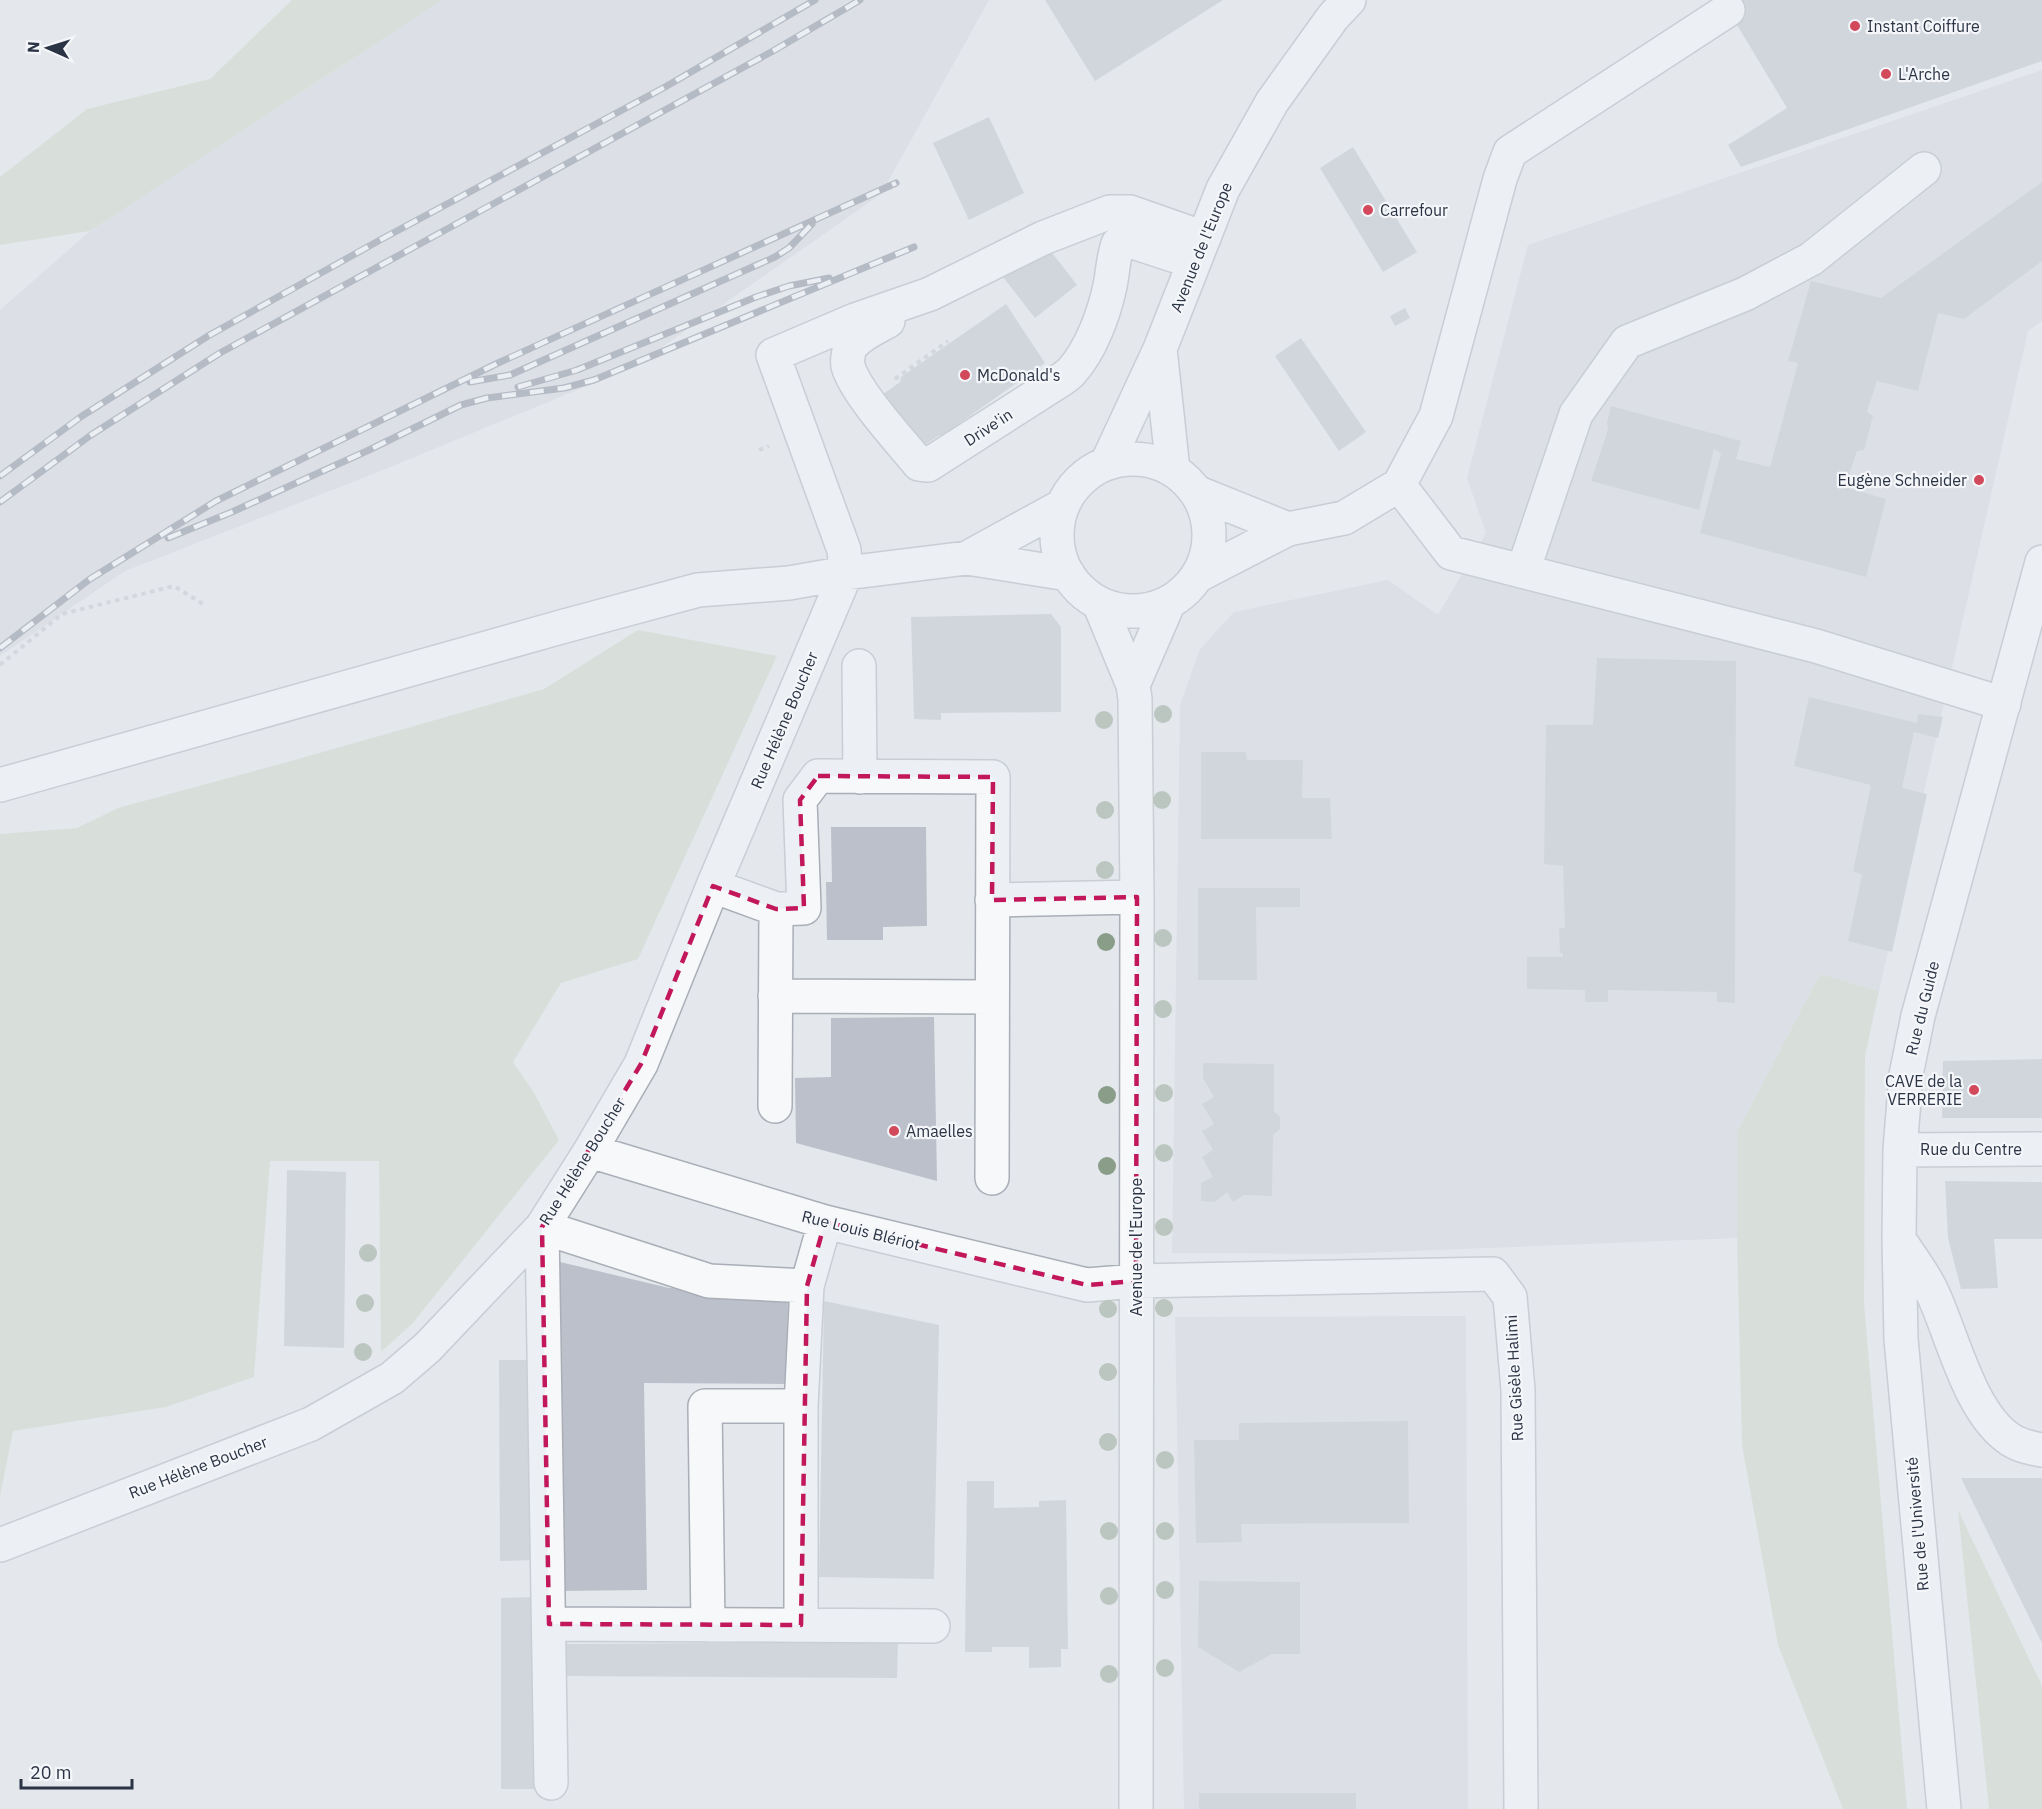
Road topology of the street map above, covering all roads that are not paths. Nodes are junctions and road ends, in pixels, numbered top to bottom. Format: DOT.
graph roads {
  1 [pos="1349,0"];
  2 [pos="1728,10"];
  3 [pos="1924,169"];
  4 [pos="1199,250"];
  5 [pos="930,294"];
  6 [pos="1160,349"];
  7 [pos="1107,463"];
  8 [pos="1185,481"];
  9 [pos="1399,485"];
  10 [pos="1062,506"];
  11 [pos="1288,529"];
  12 [pos="967,558"];
  13 [pos="2042,562"];
  14 [pos="1523,571"];
  15 [pos="846,573"];
  16 [pos="1068,574"];
  17 [pos="1197,576"];
  18 [pos="1169,602"];
  19 [pos="1099,603"];
  20 [pos="858,666"];
  21 [pos="1133,685"];
  22 [pos="2004,704"];
  23 [pos="860,777"];
  24 [pos="0,785"];
  25 [pos="713,886"];
  26 [pos="1137,897"];
  27 [pos="992,900"];
  28 [pos="776,909"];
  29 [pos="775,996"];
  30 [pos="992,997"];
  31 [pos="774,1106"];
  32 [pos="1900,1149"];
  33 [pos="2042,1149"];
  34 [pos="590,1151"];
  35 [pos="992,1178"];
  36 [pos="825,1222"];
  37 [pos="542,1227"];
  38 [pos="1899,1239"];
  39 [pos="1136,1281"];
  40 [pos="807,1286"];
  41 [pos="801,1406"];
  42 [pos="2042,1450"];
  43 [pos="0,1545"];
  44 [pos="549,1624"];
  45 [pos="708,1624"];
  46 [pos="801,1625"];
  47 [pos="933,1626"];
  48 [pos="551,1783"];
  49 [pos="1136,1809"];
  50 [pos="1521,1809"];
  51 [pos="1944,1809"];
  1 -- 4 [label="street, Avenue de l'Europe"];
  2 -- 9 [label="street"];
  3 -- 14 [label="street"];
  4 -- 5 [label="street"];
  4 -- 5 [label="street, Drive'in"];
  4 -- 6 [label="street, Avenue de l'Europe"];
  5 -- 15 [label="street"];
  6 -- 7 [label="street, Avenue de l'Europe"];
  6 -- 8 [label="street, Avenue de l'Europe"];
  7 -- 8 [label="street"];
  7 -- 10 [label="street"];
  8 -- 11 [label="street"];
  8 -- 17 [label="street"];
  9 -- 11 [label="street"];
  9 -- 14 [label="street"];
  10 -- 12 [label="street"];
  10 -- 16 [label="street"];
  11 -- 17 [label="street"];
  12 -- 15 [label="street"];
  12 -- 16 [label="street"];
  13 -- 22 [label="street, Rue du Guide"];
  14 -- 22 [label="street"];
  15 -- 24 [label="street"];
  15 -- 25 [label="street, Rue Hélène Boucher"];
  16 -- 19 [label="street"];
  17 -- 18 [label="street"];
  18 -- 19 [label="street"];
  18 -- 21 [label="street, Avenue de l'Europe"];
  19 -- 21 [label="street, Avenue de l'Europe"];
  20 -- 23 [label="street"];
  21 -- 26 [label="street, Avenue de l'Europe"];
  22 -- 32 [label="street, Rue du Guide"];
  23 -- 27 [label="street"];
  23 -- 28 [label="street"];
  25 -- 28 [label="street"];
  25 -- 34 [label="street, Rue Hélène Boucher"];
  26 -- 27 [label="street"];
  26 -- 39 [label="street, Avenue de l'Europe"];
  27 -- 30 [label="street"];
  28 -- 29 [label="street"];
  29 -- 30 [label="street"];
  29 -- 31 [label="street"];
  30 -- 35 [label="street"];
  32 -- 33 [label="street, Rue du Centre"];
  32 -- 38 [label="street, Rue du Guide"];
  34 -- 36 [label="street, Rue Louis Blériot"];
  34 -- 37 [label="street, Rue Hélène Boucher"];
  36 -- 39 [label="street, Rue Louis Blériot"];
  36 -- 40 [label="street"];
  37 -- 40 [label="street"];
  37 -- 43 [label="street, Rue Hélène Boucher"];
  37 -- 44 [label="street"];
  38 -- 42 [label="street"];
  38 -- 51 [label="street, Rue de l'Université"];
  39 -- 49 [label="street, Avenue de l'Europe"];
  39 -- 50 [label="street, Rue Gisèle Halimi"];
  40 -- 41 [label="street"];
  41 -- 45 [label="street"];
  41 -- 46 [label="street"];
  44 -- 45 [label="street"];
  44 -- 48 [label="street"];
  45 -- 46 [label="street"];
  46 -- 47 [label="street"];
}
